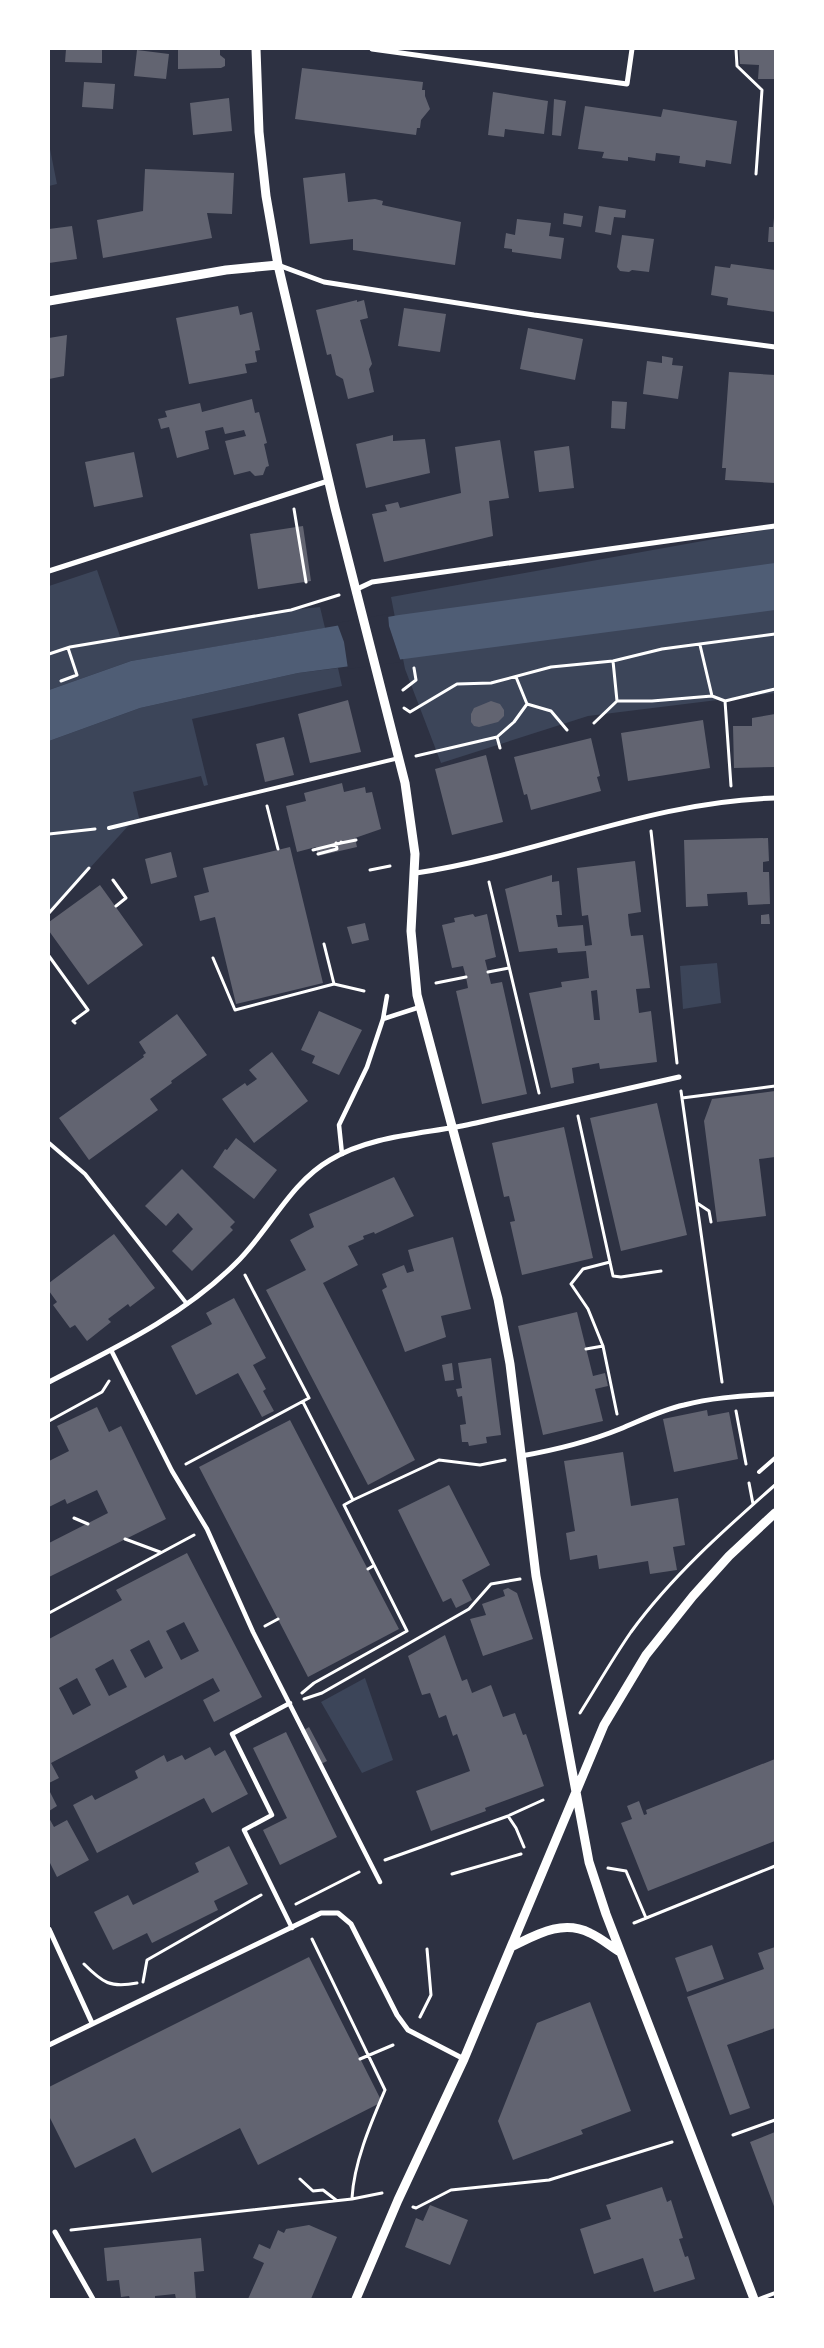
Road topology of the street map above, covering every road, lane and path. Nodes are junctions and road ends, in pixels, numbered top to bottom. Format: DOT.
graph roads {
  1 [pos="256,49"];
  2 [pos="372,49"];
  3 [pos="632,49"];
  4 [pos="736,49"];
  5 [pos="756,174"];
  6 [pos="278,265"];
  7 [pos="49,301"];
  8 [pos="775,347"];
  9 [pos="328,481"];
  10 [pos="294,507"];
  11 [pos="775,526"];
  12 [pos="49,571"];
  13 [pos="306,582"];
  14 [pos="355,590"];
  15 [pos="775,634"];
  16 [pos="700,645"];
  17 [pos="68,648"];
  18 [pos="49,654"];
  19 [pos="612,661"];
  20 [pos="414,668"];
  21 [pos="516,677"];
  22 [pos="62,681"];
  23 [pos="775,689"];
  24 [pos="404,690"];
  25 [pos="712,696"];
  26 [pos="725,700"];
  27 [pos="617,701"];
  28 [pos="527,704"];
  29 [pos="410,712"];
  30 [pos="594,723"];
  31 [pos="567,730"];
  32 [pos="497,737"];
  33 [pos="500,748"];
  34 [pos="421,756"];
  35 [pos="399,758"];
  36 [pos="264,791"];
  37 [pos="775,798"];
  38 [pos="731,801"];
  39 [pos="110,828"];
  40 [pos="651,832"];
  41 [pos="49,834"];
  42 [pos="356,840"];
  43 [pos="336,843"];
  44 [pos="278,849"];
  45 [pos="312,850"];
  46 [pos="318,854"];
  47 [pos="390,866"];
  48 [pos="89,868"];
  49 [pos="370,870"];
  50 [pos="416,873"];
  51 [pos="113,880"];
  52 [pos="489,882"];
  53 [pos="116,906"];
  54 [pos="49,913"];
  55 [pos="324,944"];
  56 [pos="49,956"];
  57 [pos="213,958"];
  58 [pos="509,968"];
  59 [pos="488,972"];
  60 [pos="466,977"];
  61 [pos="436,983"];
  62 [pos="334,984"];
  63 [pos="364,991"];
  64 [pos="387,996"];
  65 [pos="420,1008"];
  66 [pos="383,1019"];
  67 [pos="75,1023"];
  68 [pos="679,1077"];
  69 [pos="775,1086"];
  70 [pos="682,1098"];
  71 [pos="573,1100"];
  72 [pos="543,1107"];
  73 [pos="453,1128"];
  74 [pos="49,1143"];
  75 [pos="342,1154"];
  76 [pos="697,1203"];
  77 [pos="711,1222"];
  78 [pos="238,1262"];
  79 [pos="610,1262"];
  80 [pos="661,1271"];
  81 [pos="187,1305"];
  82 [pos="603,1346"];
  83 [pos="586,1349"];
  84 [pos="110,1350"];
  85 [pos="118,1366"];
  86 [pos="49,1382"];
  87 [pos="775,1394"];
  88 [pos="734,1397"];
  89 [pos="724,1398"];
  90 [pos="303,1402"];
  91 [pos="49,1422"];
  92 [pos="620,1429"];
  93 [pos="521,1456"];
  94 [pos="775,1458"];
  95 [pos="746,1465"];
  96 [pos="172,1471"];
  97 [pos="759,1472"];
  98 [pos="748,1475"];
  99 [pos="353,1500"];
  100 [pos="753,1504"];
  101 [pos="775,1513"];
  102 [pos="74,1518"];
  103 [pos="88,1524"];
  104 [pos="206,1529"];
  105 [pos="125,1539"];
  106 [pos="160,1553"];
  107 [pos="373,1566"];
  108 [pos="368,1569"];
  109 [pos="536,1576"];
  110 [pos="49,1613"];
  111 [pos="290,1703"];
  112 [pos="576,1792"];
  113 [pos="543,1800"];
  114 [pos="508,1816"];
  115 [pos="524,1847"];
  116 [pos="521,1854"];
  117 [pos="371,1866"];
  118 [pos="775,1866"];
  119 [pos="613,1869"];
  120 [pos="452,1874"];
  121 [pos="380,1882"];
  122 [pos="272,1889"];
  123 [pos="283,1911"];
  124 [pos="646,1918"];
  125 [pos="634,1923"];
  126 [pos="292,1928"];
  127 [pos="49,1929"];
  128 [pos="312,1939"];
  129 [pos="511,1947"];
  130 [pos="427,1949"];
  131 [pos="621,1952"];
  132 [pos="84,1964"];
  133 [pos="420,2017"];
  134 [pos="92,2023"];
  135 [pos="49,2045"];
  136 [pos="393,2045"];
  137 [pos="369,2057"];
  138 [pos="360,2059"];
  139 [pos="464,2059"];
  140 [pos="775,2120"];
  141 [pos="734,2135"];
  142 [pos="672,2142"];
  143 [pos="300,2179"];
  144 [pos="352,2199"];
  145 [pos="337,2200"];
  146 [pos="398,2200"];
  147 [pos="55,2232"];
  148 [pos="775,2293"];
  149 [pos="94,2299"];
  150 [pos="356,2299"];
  151 [pos="754,2299"];
  152 [pos="759,2299"];
  1 -- 6 [label="street"];
  2 -- 3 [label="street"];
  4 -- 5 [label="path"];
  6 -- 7 [label="street"];
  6 -- 8 [label="street"];
  6 -- 9 [label="street"];
  9 -- 12 [label="street"];
  9 -- 14 [label="street"];
  10 -- 13 [label="path"];
  11 -- 14 [label="street"];
  14 -- 17 [label="path"];
  14 -- 35 [label="street"];
  15 -- 16 [label="path"];
  16 -- 19 [label="path"];
  16 -- 25 [label="path"];
  17 -- 18 [label="path"];
  17 -- 22 [label="path"];
  19 -- 21 [label="path"];
  19 -- 27 [label="path"];
  20 -- 24 [label="path"];
  21 -- 28 [label="path"];
  21 -- 29 [label="path"];
  23 -- 26 [label="path"];
  25 -- 26 [label="path"];
  25 -- 27 [label="path"];
  26 -- 38 [label="path"];
  27 -- 30 [label="path"];
  28 -- 31 [label="path"];
  28 -- 32 [label="path"];
  32 -- 33 [label="path"];
  32 -- 34 [label="path"];
  35 -- 36 [label="lane"];
  35 -- 50 [label="street"];
  36 -- 39 [label="lane"];
  36 -- 44 [label="path"];
  37 -- 38 [label="street"];
  38 -- 50 [label="street"];
  39 -- 41 [label="path"];
  40 -- 68 [label="path"];
  42 -- 45 [label="path"];
  43 -- 46 [label="path"];
  47 -- 49 [label="path"];
  48 -- 54 [label="path"];
  50 -- 65 [label="street"];
  51 -- 53 [label="path"];
  52 -- 58 [label="path"];
  55 -- 62 [label="path"];
  56 -- 67 [label="path"];
  57 -- 62 [label="path"];
  58 -- 59 [label="path"];
  58 -- 72 [label="path"];
  60 -- 61 [label="path"];
  62 -- 63 [label="path"];
  64 -- 66 [label="street"];
  65 -- 66 [label="street"];
  65 -- 73 [label="street"];
  66 -- 75 [label="street"];
  68 -- 70 [label="path"];
  68 -- 71 [label="street"];
  69 -- 70 [label="path"];
  70 -- 76 [label="path"];
  71 -- 72 [label="street"];
  71 -- 79 [label="path"];
  72 -- 73 [label="street"];
  73 -- 75 [label="street"];
  73 -- 93 [label="street"];
  74 -- 81 [label="lane"];
  75 -- 78 [label="street"];
  76 -- 77 [label="path"];
  76 -- 89 [label="path"];
  78 -- 81 [label="street"];
  78 -- 90 [label="path"];
  79 -- 80 [label="path"];
  79 -- 82 [label="path"];
  81 -- 84 [label="street"];
  82 -- 83 [label="path"];
  82 -- 92 [label="path"];
  84 -- 85 [label="street"];
  84 -- 86 [label="street"];
  85 -- 91 [label="path"];
  85 -- 96 [label="street"];
  87 -- 88 [label="street"];
  88 -- 89 [label="street"];
  88 -- 95 [label="path"];
  89 -- 92 [label="street"];
  90 -- 96 [label="path"];
  90 -- 99 [label="path"];
  92 -- 93 [label="street"];
  93 -- 99 [label="path"];
  93 -- 109 [label="street"];
  94 -- 97 [label="lane"];
  96 -- 104 [label="street"];
  98 -- 100 [label="path"];
  99 -- 107 [label="path"];
  101 -- 112 [label="street"];
  102 -- 103 [label="path"];
  104 -- 106 [label="path"];
  104 -- 111 [label="street"];
  105 -- 106 [label="path"];
  106 -- 110 [label="path"];
  107 -- 108 [label="path"];
  107 -- 111 [label="path"];
  109 -- 111 [label="path"];
  109 -- 112 [label="street"];
  111 -- 117 [label="street"];
  111 -- 122 [label="street"];
  112 -- 129 [label="street"];
  112 -- 131 [label="street"];
  113 -- 114 [label="path"];
  114 -- 115 [label="path"];
  114 -- 117 [label="path"];
  116 -- 120 [label="path"];
  117 -- 121 [label="street"];
  117 -- 123 [label="path"];
  118 -- 124 [label="path"];
  119 -- 124 [label="path"];
  122 -- 123 [label="street"];
  122 -- 132 [label="path"];
  123 -- 126 [label="street"];
  124 -- 125 [label="path"];
  126 -- 134 [label="street"];
  126 -- 139 [label="street"];
  127 -- 134 [label="street"];
  128 -- 137 [label="path"];
  129 -- 131 [label="street"];
  129 -- 139 [label="street"];
  130 -- 133 [label="path"];
  131 -- 151 [label="street"];
  134 -- 135 [label="street"];
  136 -- 137 [label="path"];
  137 -- 138 [label="path"];
  137 -- 144 [label="path"];
  139 -- 146 [label="street"];
  140 -- 141 [label="path"];
  142 -- 146 [label="path"];
  143 -- 145 [label="path"];
  144 -- 145 [label="path"];
  144 -- 146 [label="path"];
  145 -- 147 [label="path"];
  146 -- 150 [label="street"];
  147 -- 149 [label="street"];
  148 -- 152 [label="lane"];
}
